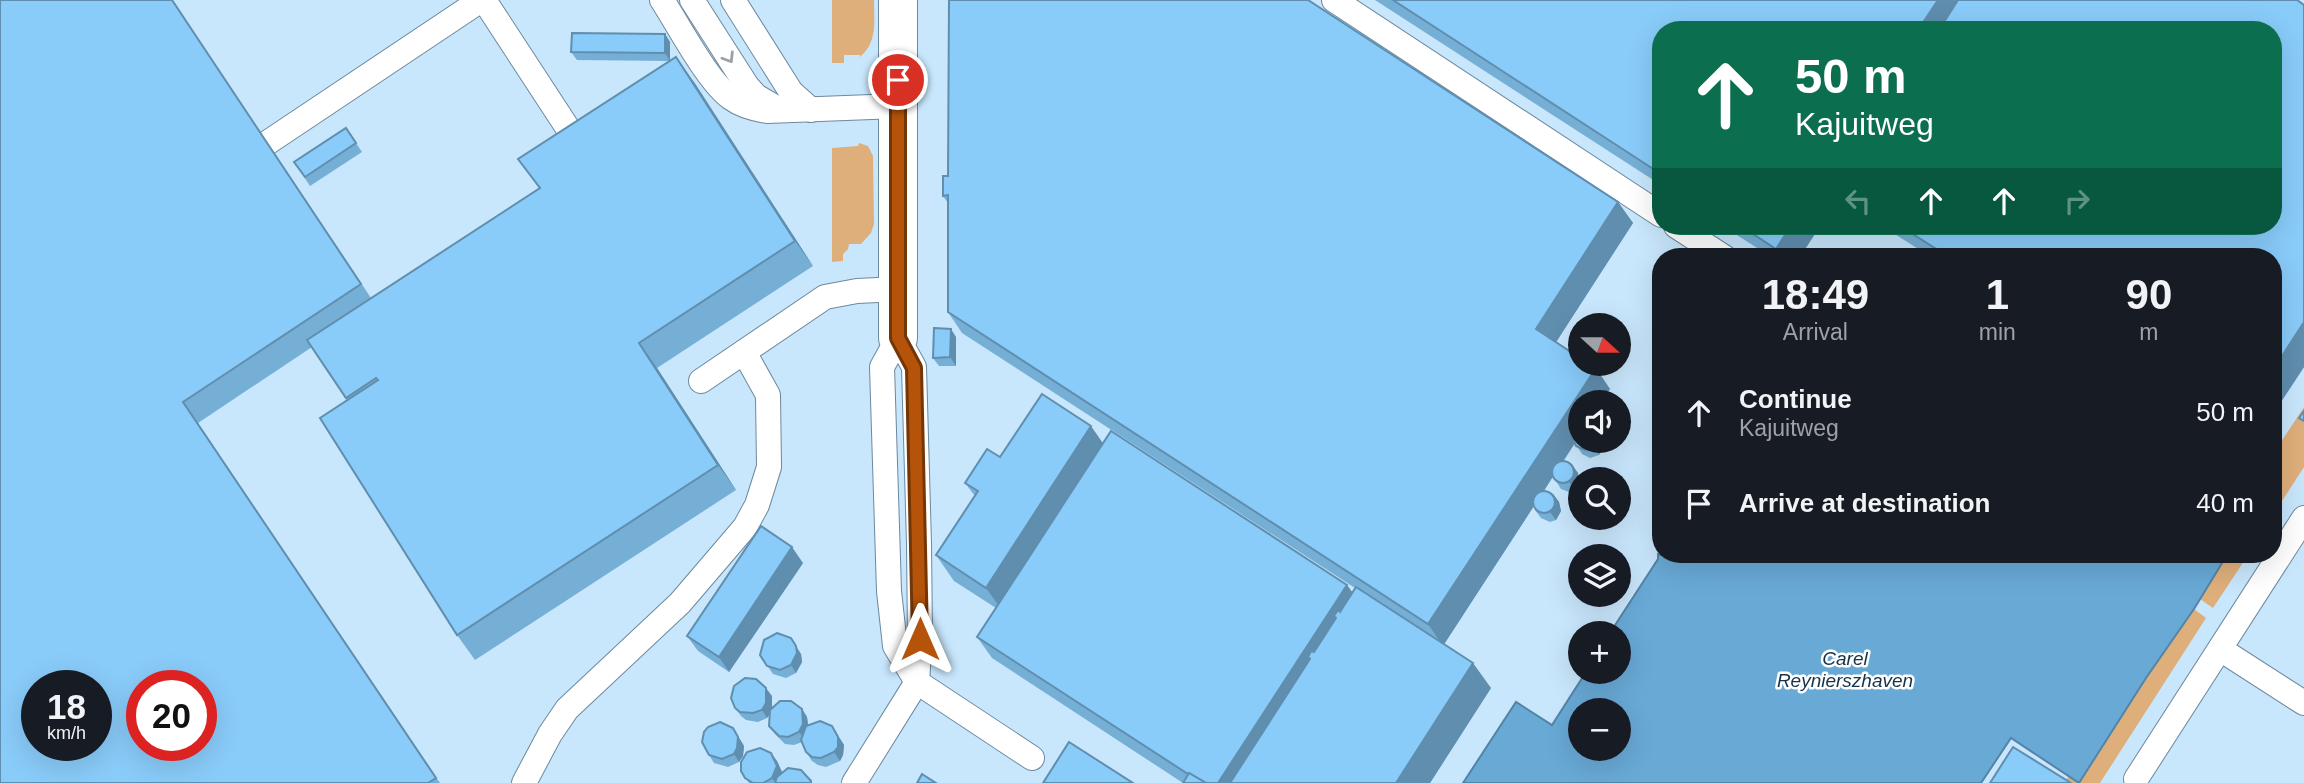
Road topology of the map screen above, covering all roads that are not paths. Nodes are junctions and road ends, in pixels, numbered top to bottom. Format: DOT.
graph roads {
  1 [pos="482,0"];
  2 [pos="662,0"];
  3 [pos="692,0"];
  4 [pos="733,0"];
  5 [pos="898,0"];
  6 [pos="1334,0"];
  7 [pos="898,106"];
  8 [pos="811,110"];
  9 [pos="784,111"];
  10 [pos="267,143"];
  11 [pos="584,153"];
  12 [pos="1652,209"];
  13 [pos="1690,235"];
  14 [pos="1710,248"];
  15 [pos="899,289"];
  16 [pos="898,338"];
  17 [pos="744,352"];
  18 [pos="701,381"];
  19 [pos="2304,518"];
  20 [pos="2282,552"];
  21 [pos="2275,563"];
  22 [pos="2220,649"];
  23 [pos="917,682"];
  24 [pos="2304,703"];
  25 [pos="1032,758"];
  26 [pos="2136,779"];
  27 [pos="524,783"];
  28 [pos="854,783"];
  1 -- 10 [label="lane"];
  1 -- 11 [label="lane"];
  2 -- 9 [label="lane"];
  3 -- 9 [label="lane, one-way"];
  4 -- 8 [label="lane"];
  5 -- 7 [label="street"];
  6 -- 12 [label="lane"];
  7 -- 8 [label="lane"];
  7 -- 15 [label="street"];
  8 -- 9 [label="lane"];
  13 -- 14 [label="lane"];
  15 -- 16 [label="street"];
  15 -- 17 [label="lane"];
  16 -- 23 [label="lane"];
  17 -- 18 [label="lane"];
  17 -- 27 [label="lane"];
  19 -- 20 [label="lane"];
  21 -- 22 [label="lane"];
  22 -- 24 [label="lane"];
  22 -- 26 [label="lane"];
  23 -- 25 [label="lane"];
  23 -- 28 [label="lane"];
}
